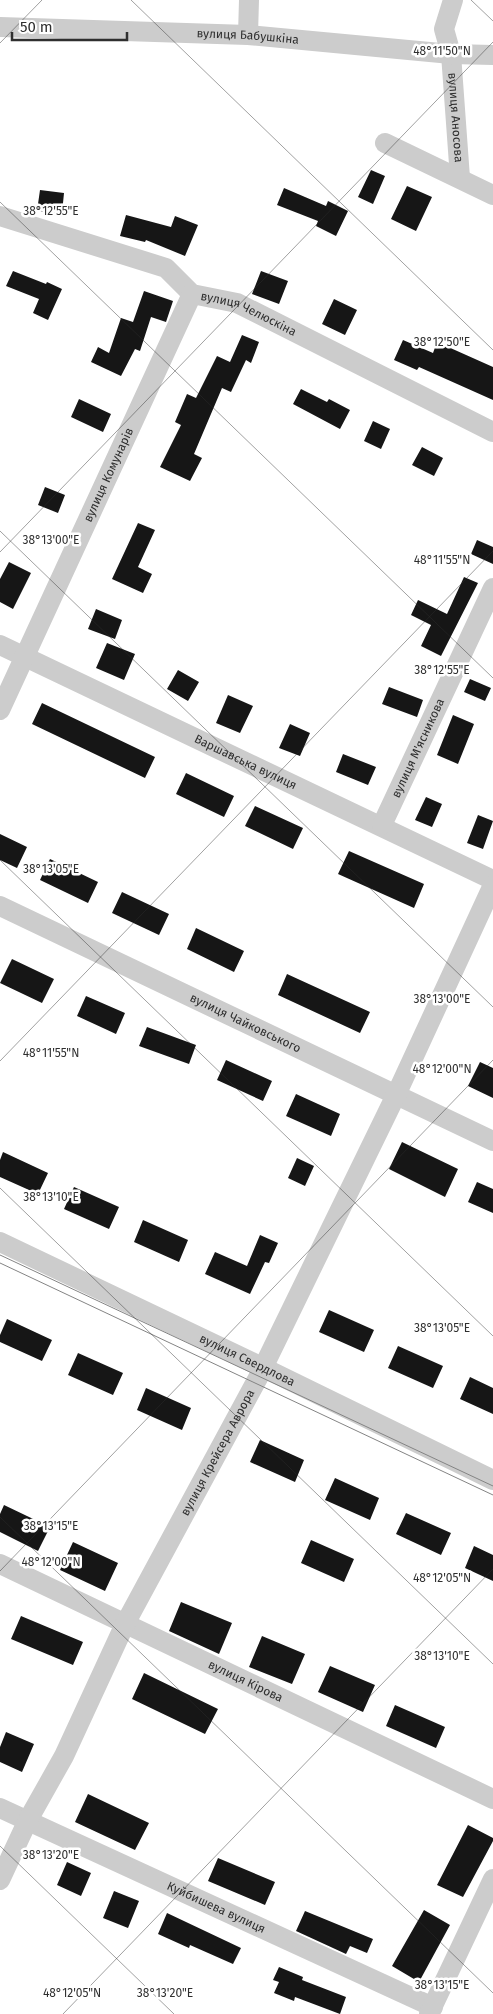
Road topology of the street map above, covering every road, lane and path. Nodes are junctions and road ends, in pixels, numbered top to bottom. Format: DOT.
graph roads {
  1 [pos="249,0"];
  2 [pos="452,0"];
  3 [pos="0,27"];
  4 [pos="248,35"];
  5 [pos="451,54"];
  6 [pos="493,55"];
  7 [pos="385,143"];
  8 [pos="460,178"];
  9 [pos="493,195"];
  10 [pos="0,216"];
  11 [pos="192,294"];
  12 [pos="493,432"];
  13 [pos="493,588"];
  14 [pos="0,645"];
  15 [pos="24,658"];
  16 [pos="0,710"];
  17 [pos="382,825"];
  18 [pos="493,880"];
  19 [pos="493,885"];
  20 [pos="0,906"];
  21 [pos="396,1095"];
  22 [pos="493,1141"];
  23 [pos="0,1242"];
  24 [pos="262,1367"];
  25 [pos="493,1480"];
  26 [pos="0,1564"];
  27 [pos="125,1624"];
  28 [pos="493,1799"];
  29 [pos="0,1808"];
  30 [pos="28,1820"];
  31 [pos="493,1879"];
  32 [pos="0,1880"];
  33 [pos="431,2011"];
  1 -- 4 [label="street"];
  2 -- 5 [label="street, вулиця Аносова"];
  3 -- 4 [label="street, вулиця Бабушкіна"];
  4 -- 5 [label="street, вулиця Бабушкіна"];
  5 -- 6 [label="street, вулиця Бабушкіна"];
  5 -- 8 [label="street, вулиця Аносова"];
  7 -- 8 [label="street"];
  8 -- 9 [label="street"];
  10 -- 11 [label="street, вулиця Челюскіна"];
  11 -- 12 [label="street, вулиця Челюскіна"];
  11 -- 15 [label="street, вулиця Комунарів"];
  13 -- 17 [label="street, вулиця М'ясникова"];
  14 -- 15 [label="street, Варшавська вулиця"];
  15 -- 16 [label="street, вулиця Комунарів"];
  15 -- 17 [label="street, Варшавська вулиця"];
  17 -- 18 [label="street, Варшавська вулиця"];
  19 -- 21 [label="street, вулиця Крейсера Аврора"];
  20 -- 21 [label="street, вулиця Чайковського"];
  21 -- 22 [label="street, вулиця Чайковського"];
  21 -- 24 [label="street, вулиця Крейсера Аврора"];
  23 -- 24 [label="street, вулиця Свердлова"];
  24 -- 25 [label="street, вулиця Свердлова"];
  24 -- 27 [label="street, вулиця Крейсера Аврора"];
  26 -- 27 [label="street, вулиця Кірова"];
  27 -- 28 [label="street, вулиця Кірова"];
  27 -- 30 [label="street, вулиця Крейсера Аврора"];
  29 -- 30 [label="street, Куйбишева вулиця"];
  30 -- 32 [label="street, вулиця Крейсера Аврора"];
  30 -- 33 [label="street, Куйбишева вулиця"];
  31 -- 33 [label="street"];
}
